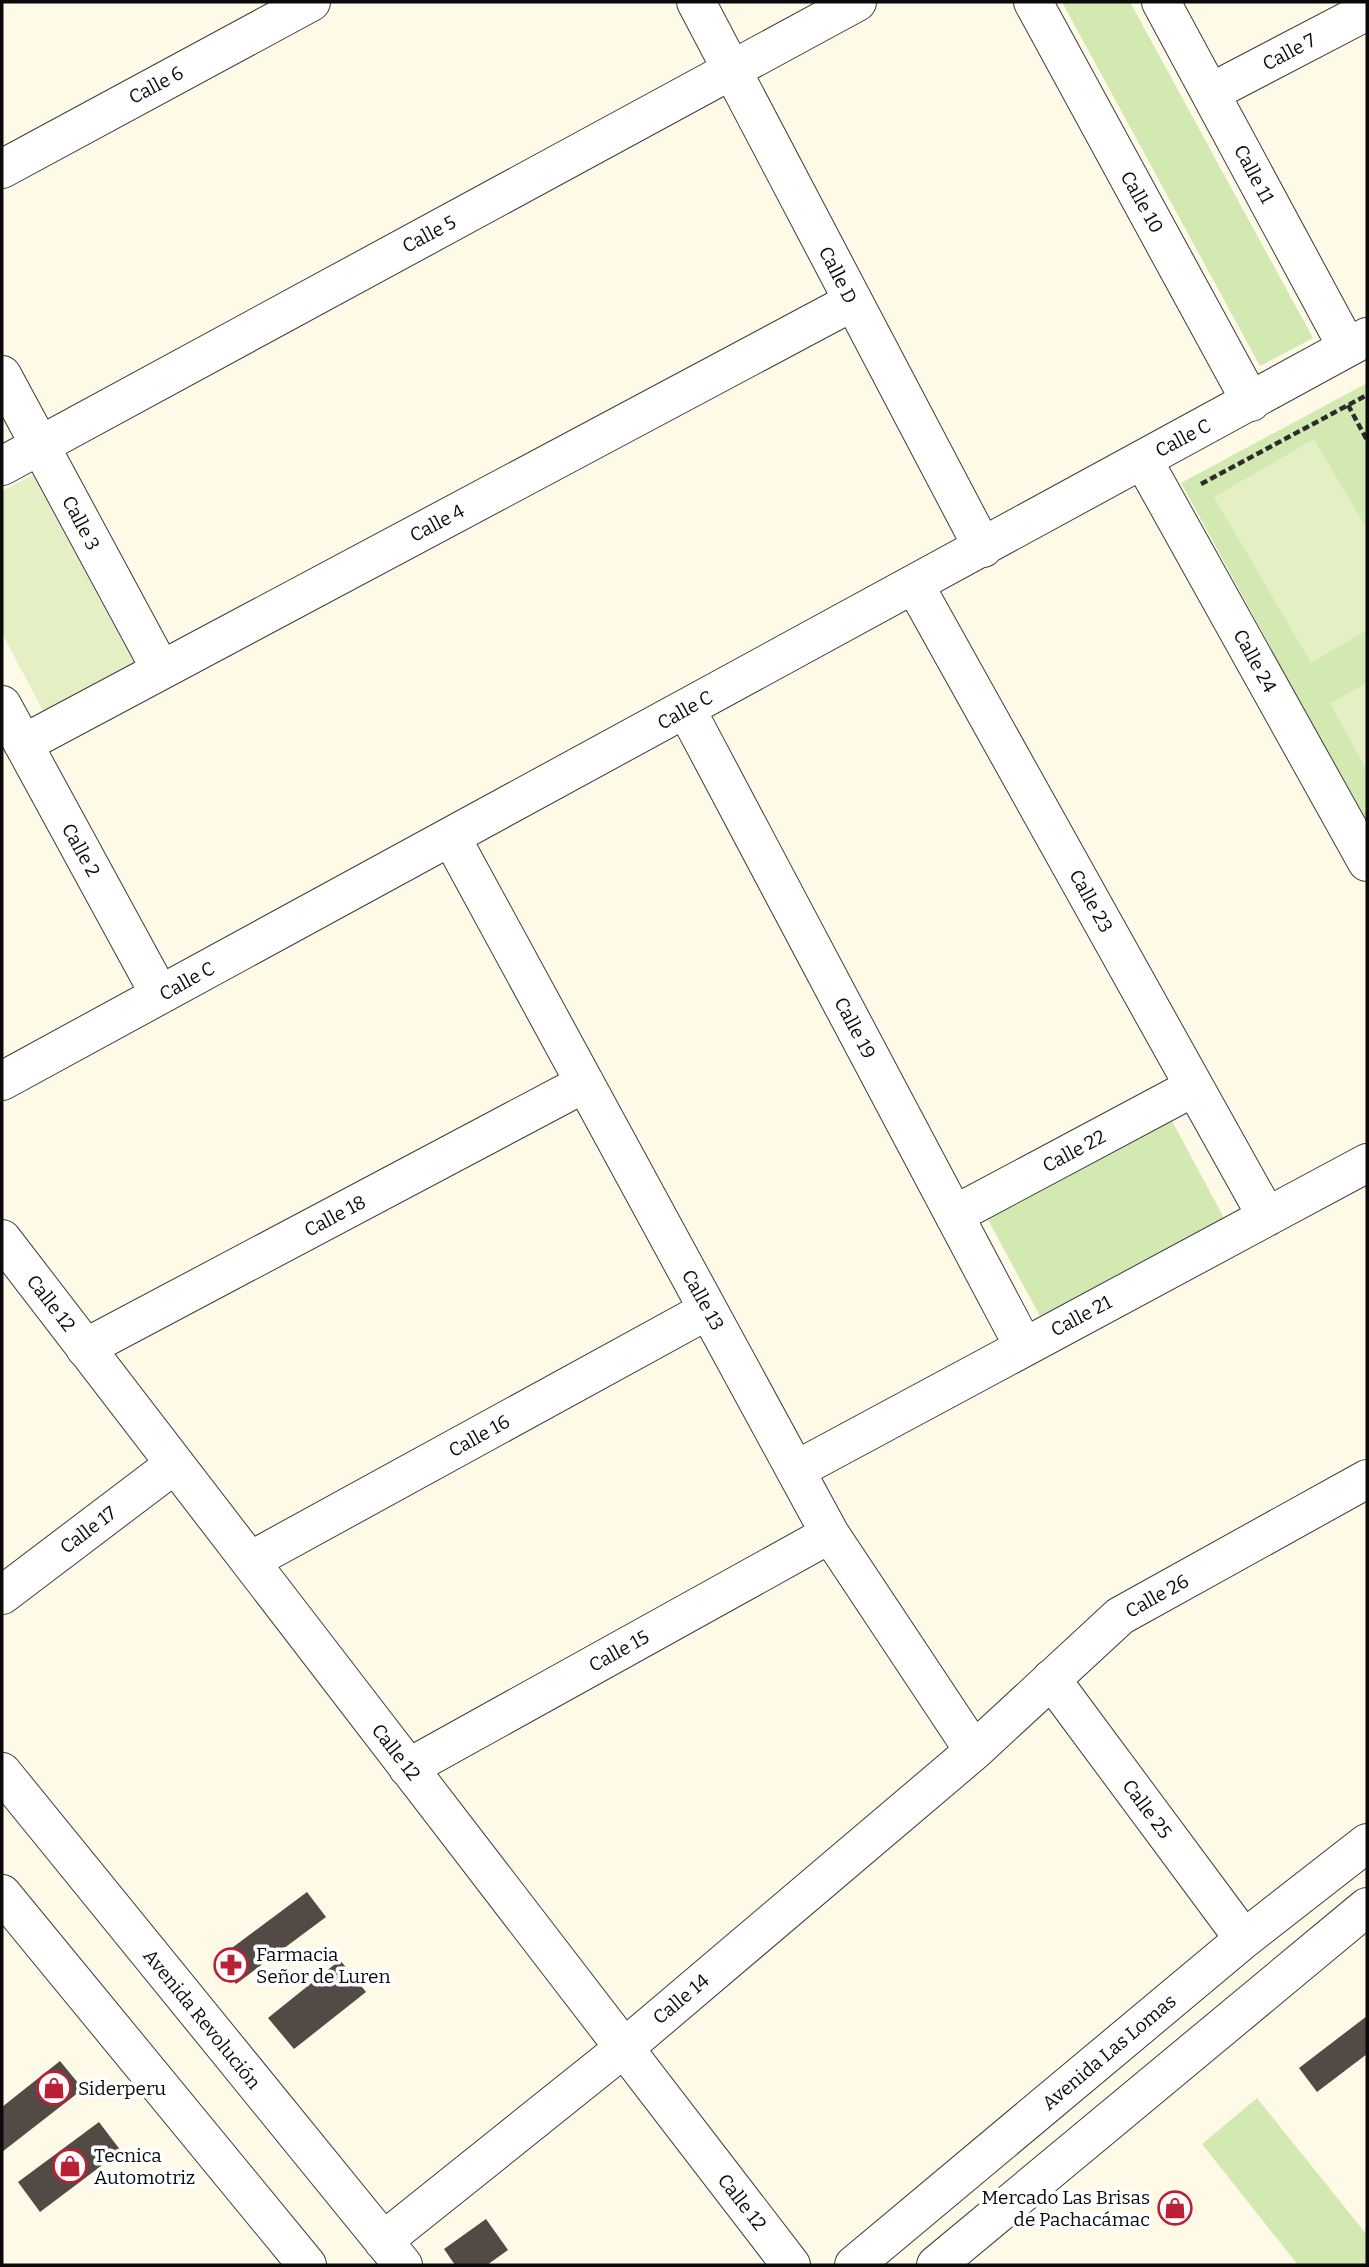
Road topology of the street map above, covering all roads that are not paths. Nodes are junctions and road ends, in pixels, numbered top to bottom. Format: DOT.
graph roads {
  1 [pos="311,2"];
  2 [pos="696,2"];
  3 [pos="857,2"];
  4 [pos="1033,2"];
  5 [pos="1161,2"];
  6 [pos="1367,10"];
  7 [pos="732,70"];
  8 [pos="1210,93"];
  9 [pos="2,169"];
  10 [pos="852,302"];
  11 [pos="1357,342"];
  12 [pos="2,375"];
  13 [pos="1251,401"];
  14 [pos="40,446"];
  15 [pos="1143,460"];
  16 [pos="2,466"];
  17 [pos="983,548"];
  18 [pos="914,584"];
  19 [pos="161,670"];
  20 [pos="2,705"];
  21 [pos="686,709"];
  22 [pos="23,744"];
  23 [pos="451,837"];
  24 [pos="1367,862"];
  25 [pos="160,995"];
  26 [pos="2,1081"];
  27 [pos="585,1083"];
  28 [pos="1195,1087"];
  29 [pos="1367,1163"];
  30 [pos="954,1215"];
  31 [pos="1267,1217"];
  32 [pos="2,1239"];
  33 [pos="708,1310"];
  34 [pos="1024,1347"];
  35 [pos="85,1348"];
  36 [pos="175,1464"];
  37 [pos="796,1470"];
  38 [pos="1367,1479"];
  39 [pos="830,1534"];
  40 [pos="250,1561"];
  41 [pos="2,1595"];
  42 [pos="1051,1679"];
  43 [pos="974,1751"];
  44 [pos="408,1768"];
  45 [pos="2,1773"];
  46 [pos="1367,1843"];
  47 [pos="2,1894"];
  48 [pos="1367,1907"];
  49 [pos="1244,1939"];
  50 [pos="624,2048"];
  51 [pos="393,2253"];
  52 [pos="307,2265"];
  53 [pos="791,2265"];
  54 [pos="854,2265"];
  55 [pos="936,2265"];
  1 -- 9 [label="street, Calle 6"];
  2 -- 7 [label="street, Calle D"];
  3 -- 7 [label="street, Calle 5"];
  4 -- 13 [label="street, Calle 10"];
  5 -- 8 [label="street, Calle 11"];
  6 -- 8 [label="street, Calle 7"];
  7 -- 10 [label="street, Calle D"];
  7 -- 14 [label="street, Calle 5"];
  8 -- 11 [label="street, Calle 11"];
  10 -- 17 [label="street, Calle D"];
  10 -- 19 [label="street, Calle 4"];
  11 -- 13 [label="street, Calle C"];
  12 -- 14 [label="street, Calle 3"];
  13 -- 15 [label="street, Calle C"];
  14 -- 16 [label="street, Calle 5"];
  14 -- 19 [label="street, Calle 3"];
  15 -- 17 [label="street, Calle C"];
  15 -- 24 [label="street, Calle 24"];
  17 -- 18 [label="street, Calle C"];
  18 -- 21 [label="street, Calle C"];
  18 -- 28 [label="street, Calle 23"];
  19 -- 22 [label="street, Calle 4"];
  20 -- 22 [label="street, Calle 2"];
  21 -- 23 [label="street, Calle C"];
  21 -- 30 [label="street, Calle 19"];
  22 -- 25 [label="street, Calle 2"];
  23 -- 25 [label="street, Calle C"];
  23 -- 27 [label="street, Calle 13"];
  25 -- 26 [label="street, Calle C"];
  27 -- 33 [label="street, Calle 13"];
  27 -- 35 [label="street, Calle 18"];
  28 -- 30 [label="street, Calle 22"];
  28 -- 31 [label="street, Calle 23"];
  29 -- 31 [label="street, Calle 21"];
  30 -- 34 [label="street, Calle 19"];
  31 -- 34 [label="street, Calle 21"];
  32 -- 35 [label="street, Calle 12"];
  33 -- 37 [label="street, Calle 13"];
  33 -- 40 [label="street, Calle 16"];
  34 -- 37 [label="street, Calle 21"];
  35 -- 36 [label="street, Calle 12"];
  36 -- 40 [label="street, Calle 12"];
  36 -- 41 [label="street, Calle 17"];
  37 -- 39 [label="street, Calle 13"];
  38 -- 42 [label="street, Calle 26"];
  39 -- 43 [label="street, Calle 13"];
  39 -- 44 [label="street, Calle 15"];
  40 -- 44 [label="street, Calle 12"];
  42 -- 43 [label="street, Calle 26"];
  42 -- 49 [label="street, Calle 25"];
  43 -- 50 [label="street, Calle 14"];
  44 -- 50 [label="street, Calle 12"];
  45 -- 51 [label="street, Avenida Revolución"];
  46 -- 49 [label="street, Avenida Las Lomas"];
  47 -- 52 [label="street"];
  48 -- 55 [label="street"];
  49 -- 54 [label="street, Avenida Las Lomas"];
  50 -- 51 [label="street, Calle 14"];
  50 -- 53 [label="street, Calle 12"];
}
